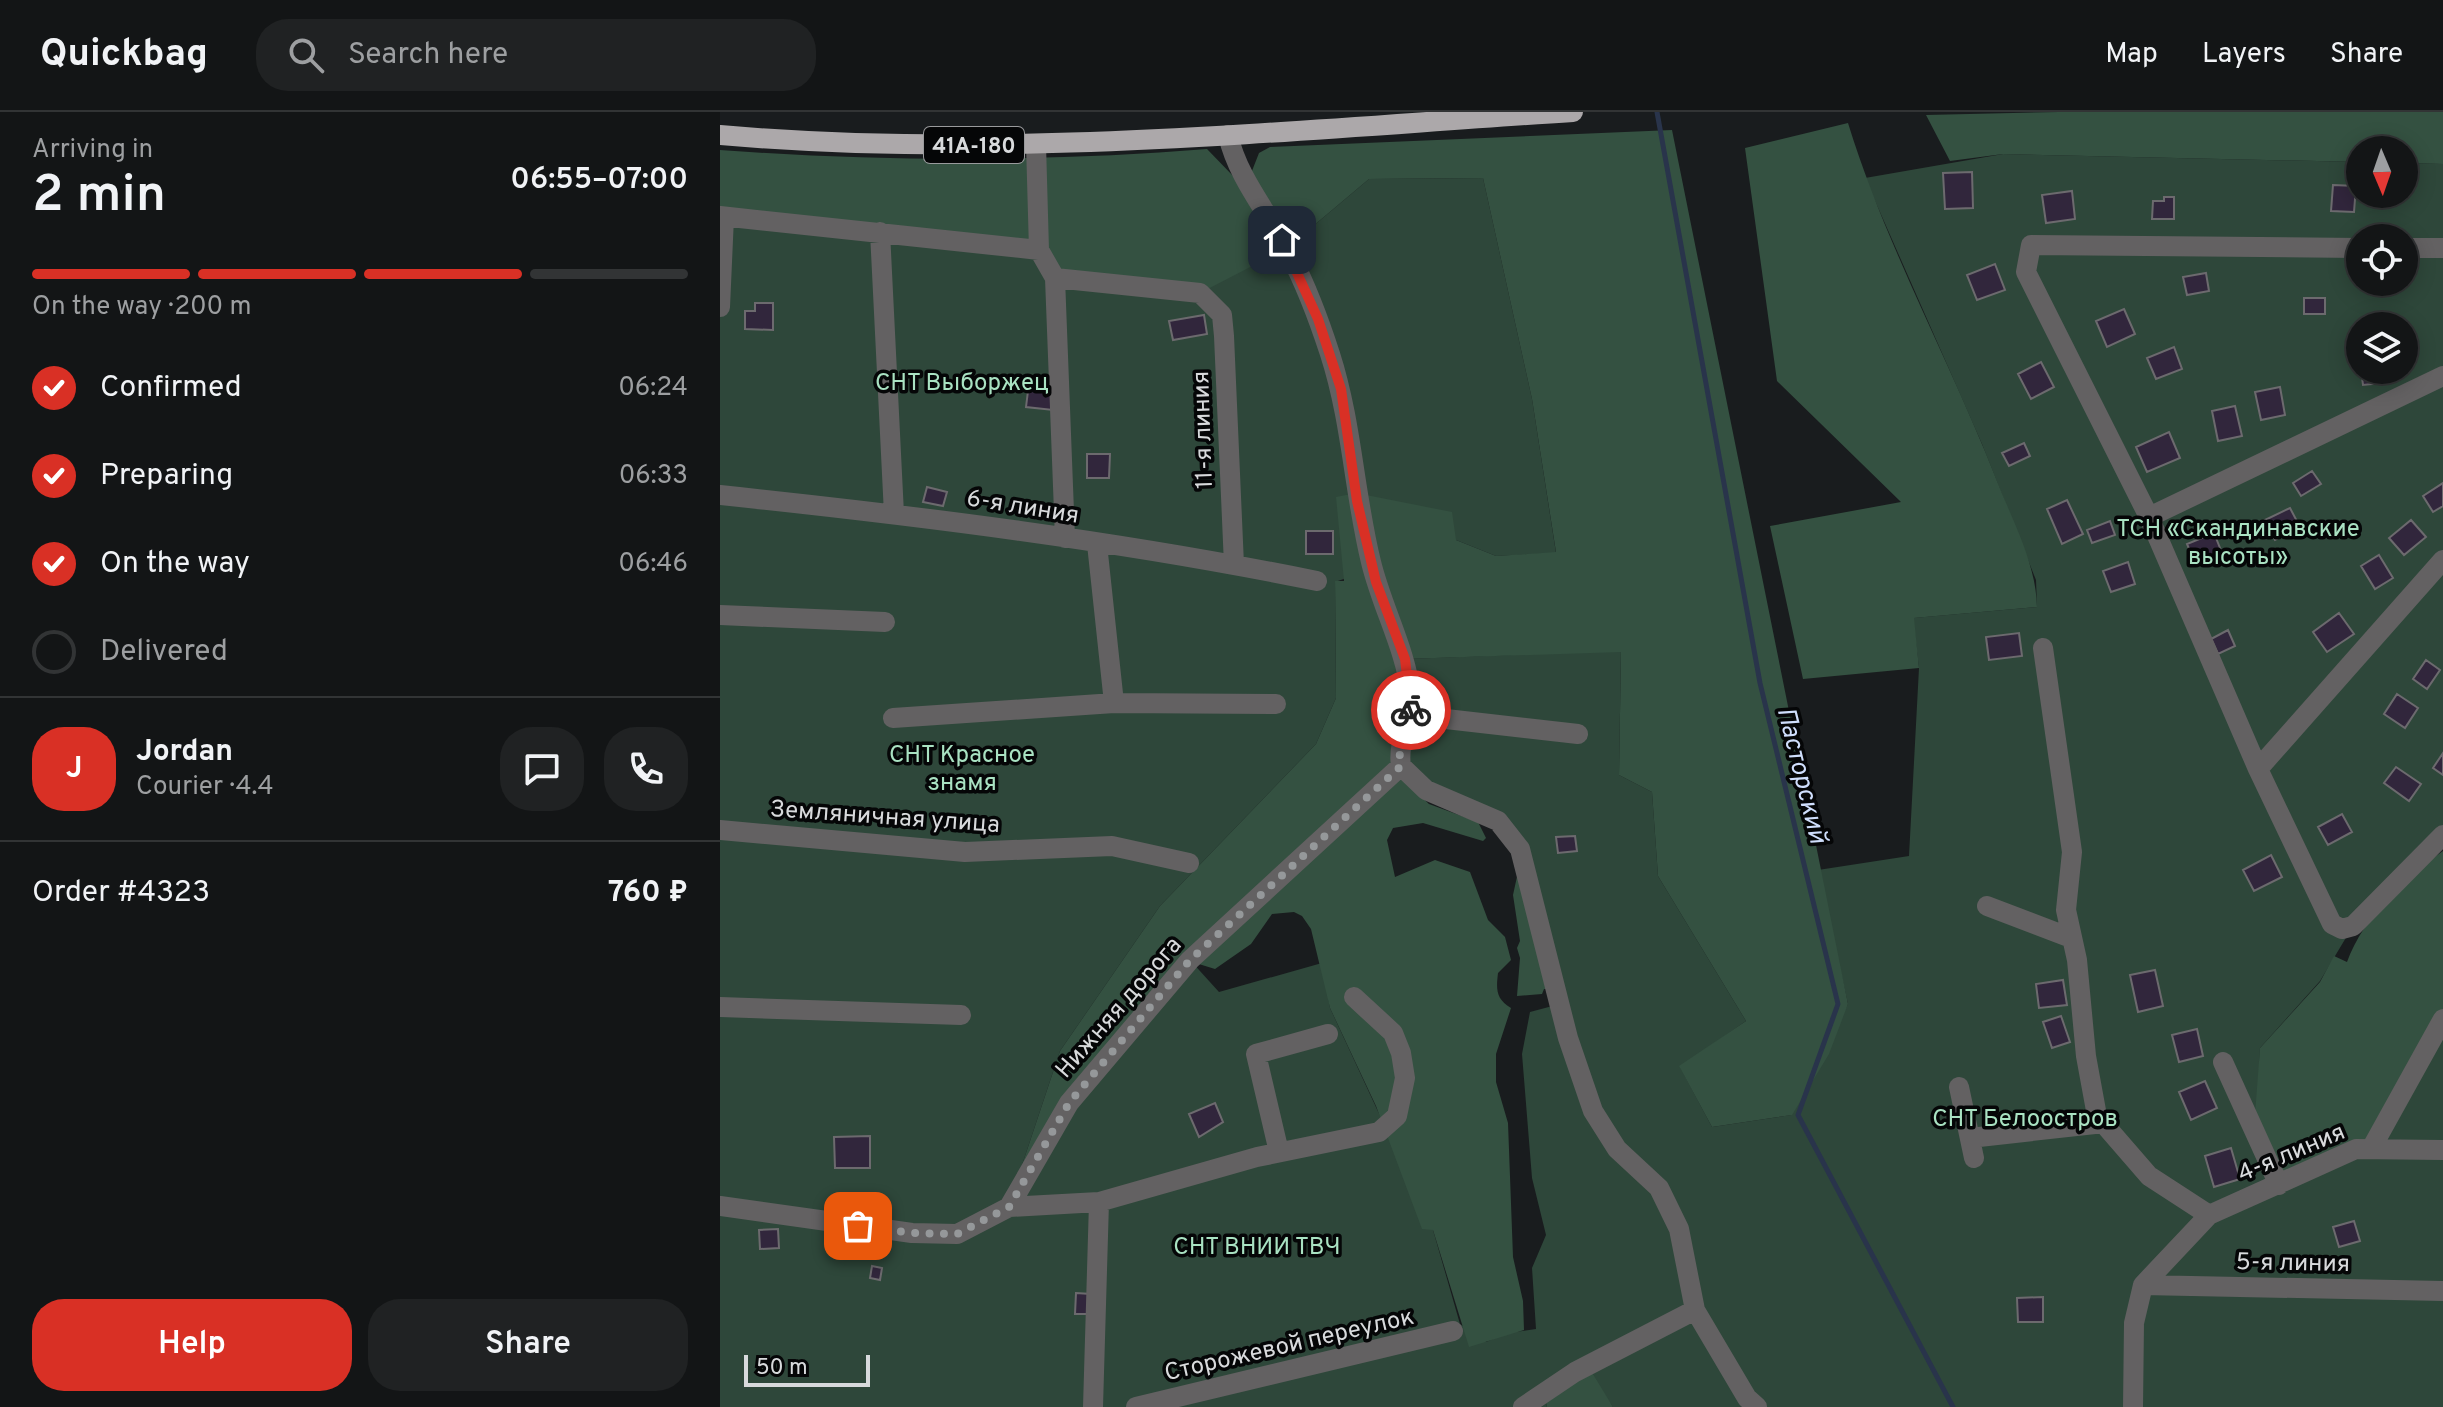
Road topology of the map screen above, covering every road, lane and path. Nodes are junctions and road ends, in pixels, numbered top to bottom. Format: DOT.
graph roads {
  1 [pos="1573,112"];
  2 [pos="720,135"];
  3 [pos="1228,135"];
  4 [pos="1036,144"];
  5 [pos="722,216"];
  6 [pos="880,232"];
  7 [pos="2346,248"];
  8 [pos="2418,248"];
  9 [pos="2443,248"];
  10 [pos="1039,250"];
  11 [pos="1055,278"];
  12 [pos="720,307"];
  13 [pos="2443,376"];
  14 [pos="720,481"];
  15 [pos="720,495"];
  16 [pos="894,514"];
  17 [pos="2149,517"];
  18 [pos="1065,538"];
  19 [pos="1097,544"];
  20 [pos="2443,560"];
  21 [pos="1234,565"];
  22 [pos="1317,581"];
  23 [pos="720,615"];
  24 [pos="885,622"];
  25 [pos="2043,648"];
  26 [pos="1114,703"];
  27 [pos="1276,704"];
  28 [pos="1411,715"];
  29 [pos="893,718"];
  30 [pos="1578,734"];
  31 [pos="1401,766"];
  32 [pos="2258,769"];
  33 [pos="720,830"];
  34 [pos="2443,835"];
  35 [pos="1189,863"];
  36 [pos="1987,906"];
  37 [pos="2071,938"];
  38 [pos="1354,997"];
  39 [pos="720,1007"];
  40 [pos="961,1015"];
  41 [pos="2443,1019"];
  42 [pos="1328,1034"];
  43 [pos="2223,1062"];
  44 [pos="1959,1087"];
  45 [pos="2104,1123"];
  46 [pos="2371,1149"];
  47 [pos="2443,1150"];
  48 [pos="1279,1152"];
  49 [pos="1024,1185"];
  50 [pos="2279,1185"];
  51 [pos="1099,1202"];
  52 [pos="1038,1203"];
  53 [pos="720,1206"];
  54 [pos="1009,1207"];
  55 [pos="2209,1215"];
  56 [pos="2143,1285"];
  57 [pos="2443,1291"];
  58 [pos="1695,1310"];
  59 [pos="1453,1331"];
  60 [pos="1093,1407"];
  61 [pos="1136,1407"];
  62 [pos="1523,1407"];
  63 [pos="1757,1407"];
  64 [pos="2133,1407"];
  1 -- 3 [label="main road, 41А-180"];
  2 -- 4 [label="main road, 41А-180"];
  3 -- 4 [label="main road, 41А-180"];
  3 -- 28 [label="street"];
  4 -- 10 [label="street"];
  5 -- 6 [label="street"];
  5 -- 12 [label="street"];
  6 -- 10 [label="street"];
  6 -- 16 [label="street"];
  7 -- 17 [label="street"];
  8 -- 9 [label="street"];
  10 -- 11 [label="street"];
  11 -- 18 [label="street"];
  11 -- 21 [label="street, 11-я линия"];
  13 -- 17 [label="street"];
  14 -- 15 [label="street"];
  15 -- 16 [label="street, 6-я линия"];
  16 -- 18 [label="street, 6-я линия"];
  17 -- 32 [label="street"];
  18 -- 19 [label="street, 6-я линия"];
  19 -- 21 [label="street, 6-я линия"];
  19 -- 26 [label="street"];
  20 -- 32 [label="street"];
  21 -- 22 [label="street, 6-я линия"];
  23 -- 24 [label="street"];
  25 -- 37 [label="street"];
  26 -- 27 [label="street"];
  26 -- 29 [label="street"];
  28 -- 30 [label="street"];
  28 -- 31 [label="street"];
  31 -- 49 [label="street, Нижняя дорога"];
  31 -- 58 [label="street"];
  32 -- 34 [label="street"];
  33 -- 35 [label="street, Земляничная улица"];
  36 -- 37 [label="street"];
  37 -- 45 [label="street"];
  38 -- 48 [label="street"];
  39 -- 40 [label="street"];
  41 -- 46 [label="street"];
  42 -- 48 [label="street"];
  43 -- 50 [label="street"];
  44 -- 45 [label="street"];
  45 -- 55 [label="street"];
  46 -- 47 [label="street, 4-я линия"];
  46 -- 50 [label="street, 4-я линия"];
  48 -- 51 [label="street"];
  49 -- 52 [label="street"];
  49 -- 54 [label="street, Нижняя дорога"];
  50 -- 55 [label="street, 4-я линия"];
  51 -- 52 [label="street"];
  51 -- 60 [label="street"];
  52 -- 54 [label="street"];
  53 -- 54 [label="street"];
  55 -- 56 [label="street"];
  56 -- 57 [label="street, 5-я линия"];
  56 -- 64 [label="street"];
  58 -- 62 [label="street"];
  58 -- 63 [label="street"];
  59 -- 61 [label="street, Сторожевой переулок"];
}
